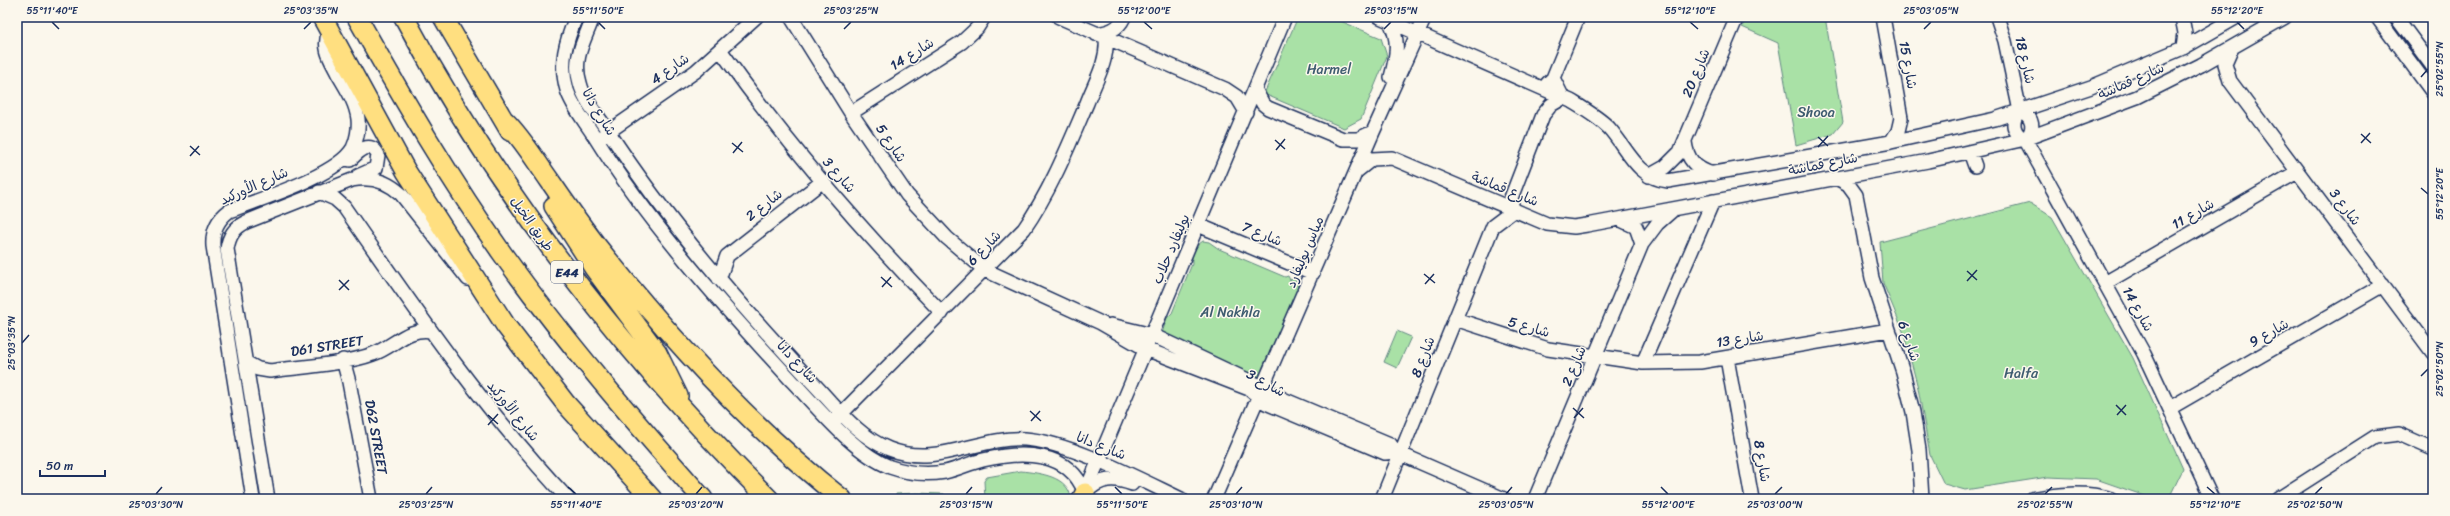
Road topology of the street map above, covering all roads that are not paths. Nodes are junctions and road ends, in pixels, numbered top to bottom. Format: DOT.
graph roads {
  1 [pos="357,17"];
  2 [pos="404,17"];
  3 [pos="443,17"];
  4 [pos="576,17"];
  5 [pos="593,17"];
  6 [pos="756,17"];
  7 [pos="791,17"];
  8 [pos="984,17"];
  9 [pos="1059,17"];
  10 [pos="1124,17"];
  11 [pos="1285,17"];
  12 [pos="1425,17"];
  13 [pos="1578,17"];
  14 [pos="1737,17"];
  15 [pos="1883,17"];
  16 [pos="1997,17"];
  17 [pos="2182,17"];
  18 [pos="2236,17"];
  19 [pos="2285,17"];
  20 [pos="2377,17"];
  21 [pos="2396,17"];
  22 [pos="1384,19"];
  23 [pos="326,24"];
  24 [pos="1419,33"];
  25 [pos="2206,35"];
  26 [pos="1101,36"];
  27 [pos="1126,47"];
  28 [pos="2183,48"];
  29 [pos="2232,48"];
  30 [pos="721,51"];
  31 [pos="1105,58"];
  32 [pos="2201,65"];
  33 [pos="2433,66"];
  34 [pos="1553,78"];
  35 [pos="2230,81"];
  36 [pos="1543,88"];
  37 [pos="1255,89"];
  38 [pos="2433,93"];
  39 [pos="1389,96"];
  40 [pos="1563,98"];
  41 [pos="2020,111"];
  42 [pos="1246,112"];
  43 [pos="851,113"];
  44 [pos="1901,118"];
  45 [pos="505,121"];
  46 [pos="608,132"];
  47 [pos="1373,132"];
  48 [pos="1920,136"];
  49 [pos="2025,139"];
  50 [pos="596,140"];
  51 [pos="1685,142"];
  52 [pos="1891,142"];
  53 [pos="1970,152"];
  54 [pos="1975,166"];
  55 [pos="1357,171"];
  56 [pos="1868,172"];
  57 [pos="2297,172"];
  58 [pos="322,174"];
  59 [pos="1713,174"];
  60 [pos="1649,176"];
  61 [pos="1836,178"];
  62 [pos="823,181"];
  63 [pos="346,182"];
  64 [pos="319,192"];
  65 [pos="1856,195"];
  66 [pos="1482,198"];
  67 [pos="1713,201"];
  68 [pos="1676,208"];
  69 [pos="1513,211"];
  70 [pos="1619,219"];
  71 [pos="1198,225"];
  72 [pos="1493,226"];
  73 [pos="1642,244"];
  74 [pos="700,256"];
  75 [pos="727,256"];
  76 [pos="985,270"];
  77 [pos="1313,273"];
  78 [pos="719,279"];
  79 [pos="2105,283"];
  80 [pos="2384,285"];
  81 [pos="489,300"];
  82 [pos="417,312"];
  83 [pos="942,313"];
  84 [pos="1455,319"];
  85 [pos="1101,323"];
  86 [pos="1889,330"];
  87 [pos="431,331"];
  88 [pos="408,333"];
  89 [pos="1152,335"];
  90 [pos="1146,350"];
  91 [pos="2433,354"];
  92 [pos="1596,356"];
  93 [pos="1727,358"];
  94 [pos="347,360"];
  95 [pos="247,363"];
  96 [pos="1643,363"];
  97 [pos="1261,393"];
  98 [pos="2170,408"];
  99 [pos="682,409"];
  100 [pos="842,413"];
  101 [pos="833,423"];
  102 [pos="2433,449"];
  103 [pos="1399,453"];
  104 [pos="1098,462"];
  105 [pos="1158,488"];
  106 [pos="1084,496"];
  107 [pos="253,499"];
  108 [pos="268,499"];
  109 [pos="371,499"];
  110 [pos="568,499"];
  111 [pos="652,499"];
  112 [pos="703,499"];
  113 [pos="769,499"];
  114 [pos="842,499"];
  115 [pos="1181,499"];
  116 [pos="1214,499"];
  117 [pos="1382,499"];
  118 [pos="1504,499"];
  119 [pos="1535,499"];
  120 [pos="1752,499"];
  121 [pos="1922,499"];
  122 [pos="2030,499"];
  123 [pos="2112,499"];
  124 [pos="2212,499"];
  125 [pos="2278,499"];
  1 -- 112 [label="highway"];
  2 -- 99 [label="highway, طريق الخيل / E44"];
  3 -- 45 [label="highway"];
  4 -- 50 [label="street, شارع دانا"];
  5 -- 46 [label="street, شارع دانا"];
  6 -- 30 [label="street, شارع 4"];
  7 -- 43 [label="street, شارع 5"];
  8 -- 43 [label="street, شارع 14"];
  9 -- 26 [label="street"];
  10 -- 26 [label="street"];
  11 -- 37 [label="street, بوليفارد حلاب"];
  12 -- 24 [label="street, مياس بوليفارد"];
  13 -- 34 [label="street"];
  14 -- 51 [label="street, شارع 20"];
  15 -- 44 [label="street, شارع 15"];
  16 -- 41 [label="street, شارع 18"];
  17 -- 25 [label="street"];
  17 -- 28 [label="street"];
  18 -- 25 [label="street, شارع قماشة"];
  19 -- 29 [label="street, شارع قماشة"];
  20 -- 38 [label="street"];
  21 -- 33 [label="street"];
  22 -- 24 [label="street"];
  22 -- 39 [label="street"];
  23 -- 58 [label="street, شارع الأوركيد"];
  23 -- 81 [label="highway"];
  24 -- 36 [label="street"];
  24 -- 39 [label="street, مياس بوليفارد"];
  25 -- 28 [label="street, شارع قماشة"];
  26 -- 27 [label="street"];
  26 -- 31 [label="street, شارع 6"];
  27 -- 31 [label="street"];
  27 -- 42 [label="street"];
  28 -- 41 [label="street, شارع قماشة"];
  29 -- 32 [label="street, شارع قماشة"];
  29 -- 35 [label="street, شارع 3"];
  30 -- 46 [label="street, شارع 4"];
  30 -- 62 [label="street, شارع 3"];
  31 -- 76 [label="street, شارع 6"];
  32 -- 35 [label="street, شارع 3"];
  32 -- 49 [label="street, شارع قماشة"];
  34 -- 36 [label="street"];
  34 -- 40 [label="street"];
  35 -- 57 [label="street, شارع 3"];
  36 -- 40 [label="street"];
  37 -- 42 [label="street, بوليفارد حلاب"];
  37 -- 47 [label="street"];
  39 -- 47 [label="street, مياس بوليفارد"];
  40 -- 60 [label="street"];
  40 -- 69 [label="street"];
  41 -- 48 [label="street, شارع قماشة"];
  41 -- 49 [label="street, شارع 14"];
  42 -- 71 [label="street, بوليفارد حلاب"];
  43 -- 76 [label="street, شارع 5"];
  44 -- 48 [label="street"];
  44 -- 52 [label="street, شارع 15"];
  45 -- 99 [label="highway"];
  45 -- 114 [label="highway"];
  46 -- 50 [label="street, شارع 4"];
  46 -- 74 [label="street, شارع دانا"];
  47 -- 55 [label="street, مياس بوليفارد"];
  48 -- 52 [label="street, شارع قماشة"];
  49 -- 53 [label="street, شارع قماشة"];
  49 -- 79 [label="street, شارع 14"];
  50 -- 101 [label="street, شارع دانا"];
  51 -- 59 [label="street"];
  51 -- 60 [label="street, شارع 20"];
  52 -- 59 [label="street, شارع قماشة"];
  53 -- 54 [label="street"];
  53 -- 56 [label="street, شارع قماشة"];
  55 -- 66 [label="street, شارع قماشة"];
  55 -- 77 [label="street, مياس بوليفارد"];
  56 -- 61 [label="street, شارع قماشة"];
  56 -- 65 [label="street"];
  57 -- 79 [label="street, شارع 11"];
  57 -- 80 [label="street, شارع 3"];
  58 -- 63 [label="street"];
  58 -- 107 [label="street, شارع الأوركيد"];
  59 -- 60 [label="street, شارع قماشة"];
  61 -- 65 [label="street"];
  61 -- 67 [label="street, شارع قماشة"];
  62 -- 75 [label="street, شارع 2"];
  62 -- 83 [label="street, شارع 3"];
  63 -- 64 [label="street, شارع الأوركيد"];
  63 -- 81 [label="street, شارع الأوركيد"];
  64 -- 82 [label="street, شارع الأوركيد"];
  64 -- 95 [label="street, شارع الأوركيد"];
  65 -- 86 [label="street, شارع 6"];
  66 -- 69 [label="street, شارع قماشة"];
  66 -- 72 [label="street"];
  67 -- 68 [label="street, شارع قماشة"];
  67 -- 96 [label="street"];
  68 -- 70 [label="street, شارع قماشة"];
  68 -- 73 [label="street, شارع 2"];
  69 -- 70 [label="street, شارع قماشة"];
  69 -- 72 [label="street"];
  70 -- 73 [label="street"];
  71 -- 77 [label="street, شارع 7"];
  71 -- 89 [label="street, بوليفارد حلاب"];
  72 -- 84 [label="street, شارع 8"];
  73 -- 92 [label="street, شارع 2"];
  74 -- 75 [label="street"];
  74 -- 78 [label="street, شارع دانا"];
  75 -- 78 [label="street"];
  76 -- 83 [label="street, شارع 6"];
  76 -- 85 [label="street, شارع 3"];
  77 -- 97 [label="street, مياس بوليفارد"];
  78 -- 100 [label="street, شارع دانا"];
  79 -- 98 [label="street, شارع 14"];
  80 -- 91 [label="street, شارع 3"];
  80 -- 98 [label="street, شارع 9"];
  81 -- 111 [label="highway"];
  82 -- 87 [label="street, شارع الأوركيد"];
  82 -- 88 [label="street"];
  83 -- 100 [label="street, شارع 6"];
  84 -- 92 [label="street, شارع 5"];
  84 -- 103 [label="street, شارع 8"];
  85 -- 89 [label="street, شارع 3"];
  85 -- 90 [label="street, شارع 3"];
  86 -- 93 [label="street, شارع 13"];
  86 -- 121 [label="street, شارع 6"];
  87 -- 88 [label="street, D61 STREET"];
  87 -- 110 [label="street, شارع الأوركيد"];
  88 -- 94 [label="street, D61 STREET"];
  89 -- 90 [label="street, بوليفارد حلاب"];
  89 -- 97 [label="street, شارع 3"];
  90 -- 97 [label="street, شارع 3"];
  90 -- 104 [label="street, بوليفارد حلاب"];
  92 -- 96 [label="street, شارع 13"];
  92 -- 119 [label="street, شارع 2"];
  93 -- 96 [label="street, شارع 13"];
  93 -- 120 [label="street, شارع 8"];
  94 -- 95 [label="street, D61 STREET"];
  94 -- 109 [label="street, D62 STREET"];
  95 -- 108 [label="street, شارع الأوركيد"];
  97 -- 103 [label="street, شارع 3"];
  97 -- 116 [label="street, مياس بوليفارد"];
  98 -- 124 [label="street, شارع 14"];
  99 -- 113 [label="highway, طريق الخيل / E44"];
  100 -- 101 [label="street, شارع 6"];
  100 -- 104 [label="street, شارع دانا"];
  101 -- 106 [label="street, شارع دانا"];
  102 -- 125 [label="street"];
  103 -- 117 [label="street, شارع 8"];
  103 -- 118 [label="street, شارع 3"];
  104 -- 105 [label="street, شارع دانا"];
  104 -- 106 [label="street, بوليفارد حلاب"];
  105 -- 106 [label="street, شارع دانا"];
  105 -- 115 [label="street, شارع دانا"];
  122 -- 123 [label="street"];
}
